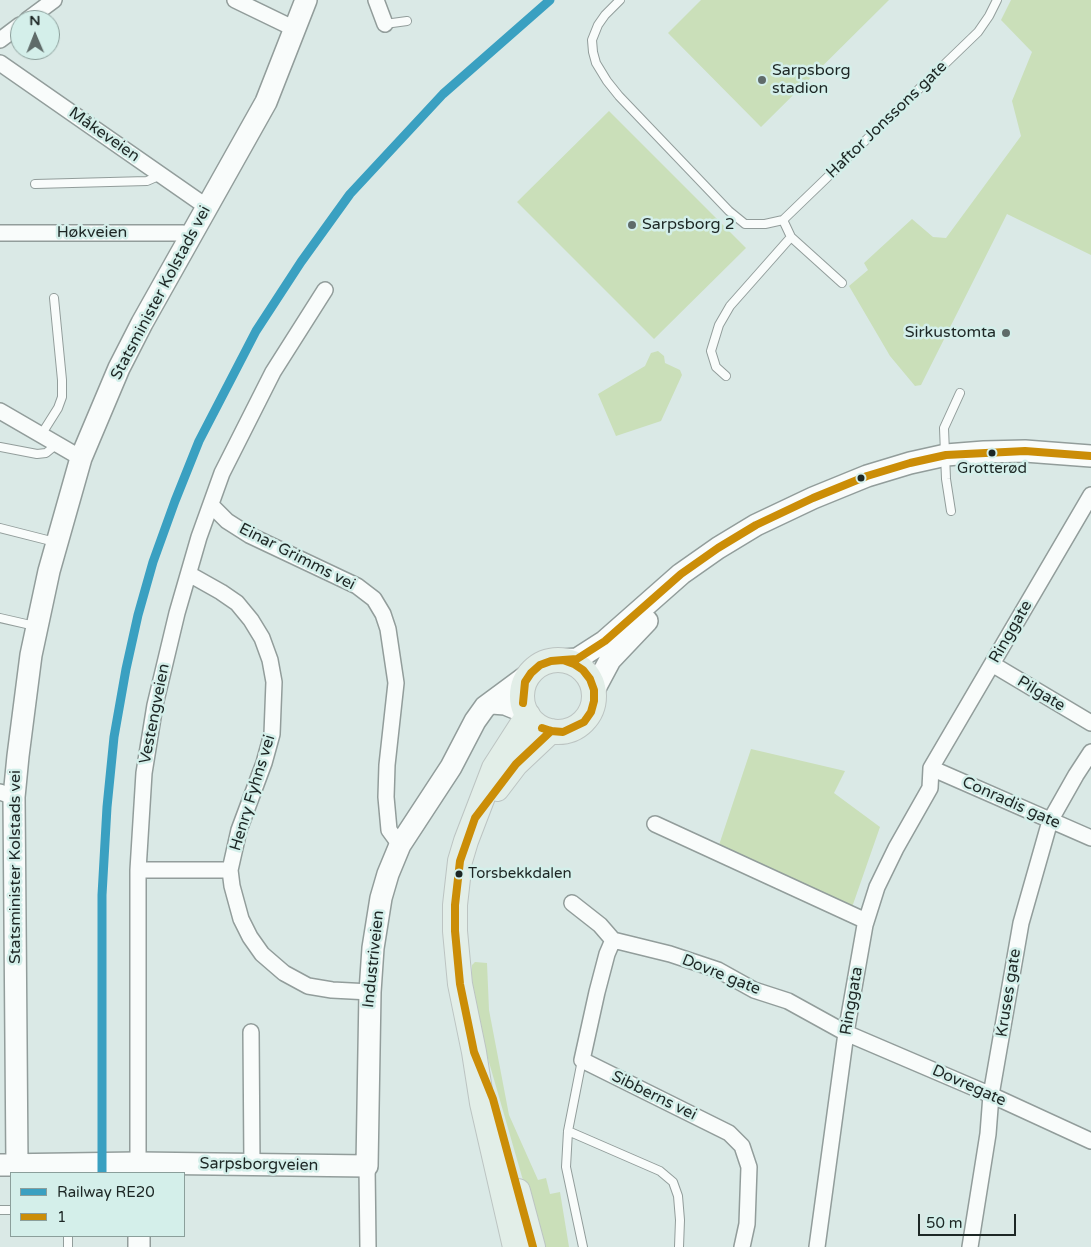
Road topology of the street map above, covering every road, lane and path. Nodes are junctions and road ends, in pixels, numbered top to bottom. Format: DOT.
graph roads {
  1 [pos="54,0"];
  2 [pos="235,0"];
  3 [pos="306,0"];
  4 [pos="376,0"];
  5 [pos="620,0"];
  6 [pos="997,0"];
  7 [pos="40,10"];
  8 [pos="407,21"];
  9 [pos="385,24"];
  10 [pos="295,29"];
  11 [pos="0,63"];
  12 [pos="161,175"];
  13 [pos="35,184"];
  14 [pos="207,207"];
  15 [pos="783,220"];
  16 [pos="0,233"];
  17 [pos="183,233"];
  18 [pos="791,237"];
  19 [pos="842,283"];
  20 [pos="325,290"];
  21 [pos="54,298"];
  22 [pos="726,376"];
  23 [pos="960,393"];
  24 [pos="0,411"];
  25 [pos="41,435"];
  26 [pos="57,444"];
  27 [pos="0,447"];
  28 [pos="1091,456"];
  29 [pos="81,458"];
  30 [pos="946,461"];
  31 [pos="1091,466"];
  32 [pos="1091,495"];
  33 [pos="211,505"];
  34 [pos="951,511"];
  35 [pos="0,528"];
  36 [pos="57,542"];
  37 [pos="188,574"];
  38 [pos="0,618"];
  39 [pos="37,627"];
  40 [pos="563,660"];
  41 [pos="992,664"];
  42 [pos="531,673"];
  43 [pos="594,690"];
  44 [pos="492,703"];
  45 [pos="528,714"];
  46 [pos="1091,723"];
  47 [pos="551,731"];
  48 [pos="1091,752"];
  49 [pos="931,768"];
  50 [pos="7,795"];
  51 [pos="474,818"];
  52 [pos="1050,821"];
  53 [pos="655,824"];
  54 [pos="1091,838"];
  55 [pos="400,845"];
  56 [pos="138,870"];
  57 [pos="230,870"];
  58 [pos="572,903"];
  59 [pos="866,921"];
  60 [pos="8,936"];
  61 [pos="613,940"];
  62 [pos="370,992"];
  63 [pos="251,1032"];
  64 [pos="846,1033"];
  65 [pos="474,1052"];
  66 [pos="582,1060"];
  67 [pos="991,1095"];
  68 [pos="568,1131"];
  69 [pos="1091,1141"];
  70 [pos="9,1165"];
  71 [pos="252,1165"];
  72 [pos="367,1166"];
  73 [pos="138,1168"];
  74 [pos="368,1247"];
  75 [pos="515,1247"];
  76 [pos="533,1247"];
  77 [pos="583,1247"];
  78 [pos="679,1247"];
  79 [pos="742,1247"];
  80 [pos="817,1247"];
  81 [pos="970,1247"];
  1 -- 7 [label="street"];
  2 -- 10 [label="street"];
  3 -- 10 [label="street, Statsminister Kolstads vei"];
  4 -- 9 [label="street"];
  5 -- 15 [label="lane"];
  6 -- 15 [label="lane, Haftor Jonssons gate"];
  8 -- 9 [label="lane"];
  10 -- 14 [label="street, Statsminister Kolstads vei"];
  11 -- 12 [label="street, Måkeveien"];
  12 -- 13 [label="lane"];
  12 -- 14 [label="street, Måkeveien"];
  14 -- 29 [label="street, Statsminister Kolstads vei"];
  15 -- 18 [label="lane"];
  16 -- 17 [label="street, Høkveien"];
  18 -- 19 [label="lane"];
  18 -- 22 [label="lane"];
  20 -- 33 [label="street, Vestengveien"];
  21 -- 25 [label="lane"];
  23 -- 30 [label="lane"];
  24 -- 25 [label="street"];
  25 -- 26 [label="street"];
  26 -- 27 [label="lane"];
  26 -- 29 [label="street"];
  28 -- 30 [label="street"];
  29 -- 36 [label="street, Statsminister Kolstads vei"];
  30 -- 31 [label="street"];
  30 -- 34 [label="lane"];
  30 -- 40 [label="street"];
  30 -- 43 [label="street"];
  32 -- 41 [label="street, Ringgate"];
  33 -- 37 [label="street, Vestengveien"];
  33 -- 55 [label="street, Einar Grimms vei"];
  35 -- 36 [label="lane"];
  36 -- 39 [label="street, Statsminister Kolstads vei"];
  37 -- 56 [label="street, Vestengveien"];
  37 -- 57 [label="street, Henry Fyhns vei"];
  38 -- 39 [label="lane"];
  39 -- 50 [label="street, Statsminister Kolstads vei"];
  40 -- 42 [label="main road"];
  40 -- 43 [label="main road"];
  41 -- 46 [label="street, Pilgate"];
  41 -- 49 [label="street, Ringgate"];
  42 -- 44 [label="street, Industriveien"];
  42 -- 45 [label="main road"];
  43 -- 47 [label="main road"];
  44 -- 45 [label="street"];
  44 -- 55 [label="street, Industriveien"];
  45 -- 47 [label="main road"];
  45 -- 51 [label="main road"];
  47 -- 51 [label="main road"];
  48 -- 52 [label="street, Kruses gate"];
  49 -- 52 [label="street, Conradis gate"];
  49 -- 59 [label="street, Ringgata"];
  50 -- 60 [label="street, Statsminister Kolstads vei"];
  51 -- 65 [label="main road"];
  52 -- 54 [label="street, Conradis gate"];
  52 -- 67 [label="street, Kruses gate"];
  53 -- 59 [label="street"];
  55 -- 62 [label="street, Industriveien"];
  56 -- 57 [label="street"];
  56 -- 73 [label="street, Vestengveien"];
  57 -- 62 [label="street, Henry Fyhns vei"];
  58 -- 61 [label="street"];
  59 -- 64 [label="street, Ringgata"];
  60 -- 70 [label="street, Statsminister Kolstads vei"];
  61 -- 64 [label="street, Dovre gate"];
  61 -- 66 [label="street"];
  62 -- 72 [label="street, Industriveien"];
  63 -- 71 [label="street"];
  64 -- 67 [label="street, Dovregate"];
  64 -- 80 [label="street, Ringgata"];
  65 -- 75 [label="main road"];
  65 -- 76 [label="main road"];
  66 -- 68 [label="lane"];
  66 -- 79 [label="street, Sibberns vei"];
  67 -- 69 [label="street, Dovregate"];
  67 -- 81 [label="street, Kruses gate"];
  68 -- 77 [label="lane"];
  68 -- 78 [label="lane"];
  70 -- 73 [label="street, Sarpsborgveien"];
  71 -- 72 [label="street, Sarpsborgveien"];
  71 -- 73 [label="street, Sarpsborgveien"];
  72 -- 74 [label="street, Industriveien"];
}
